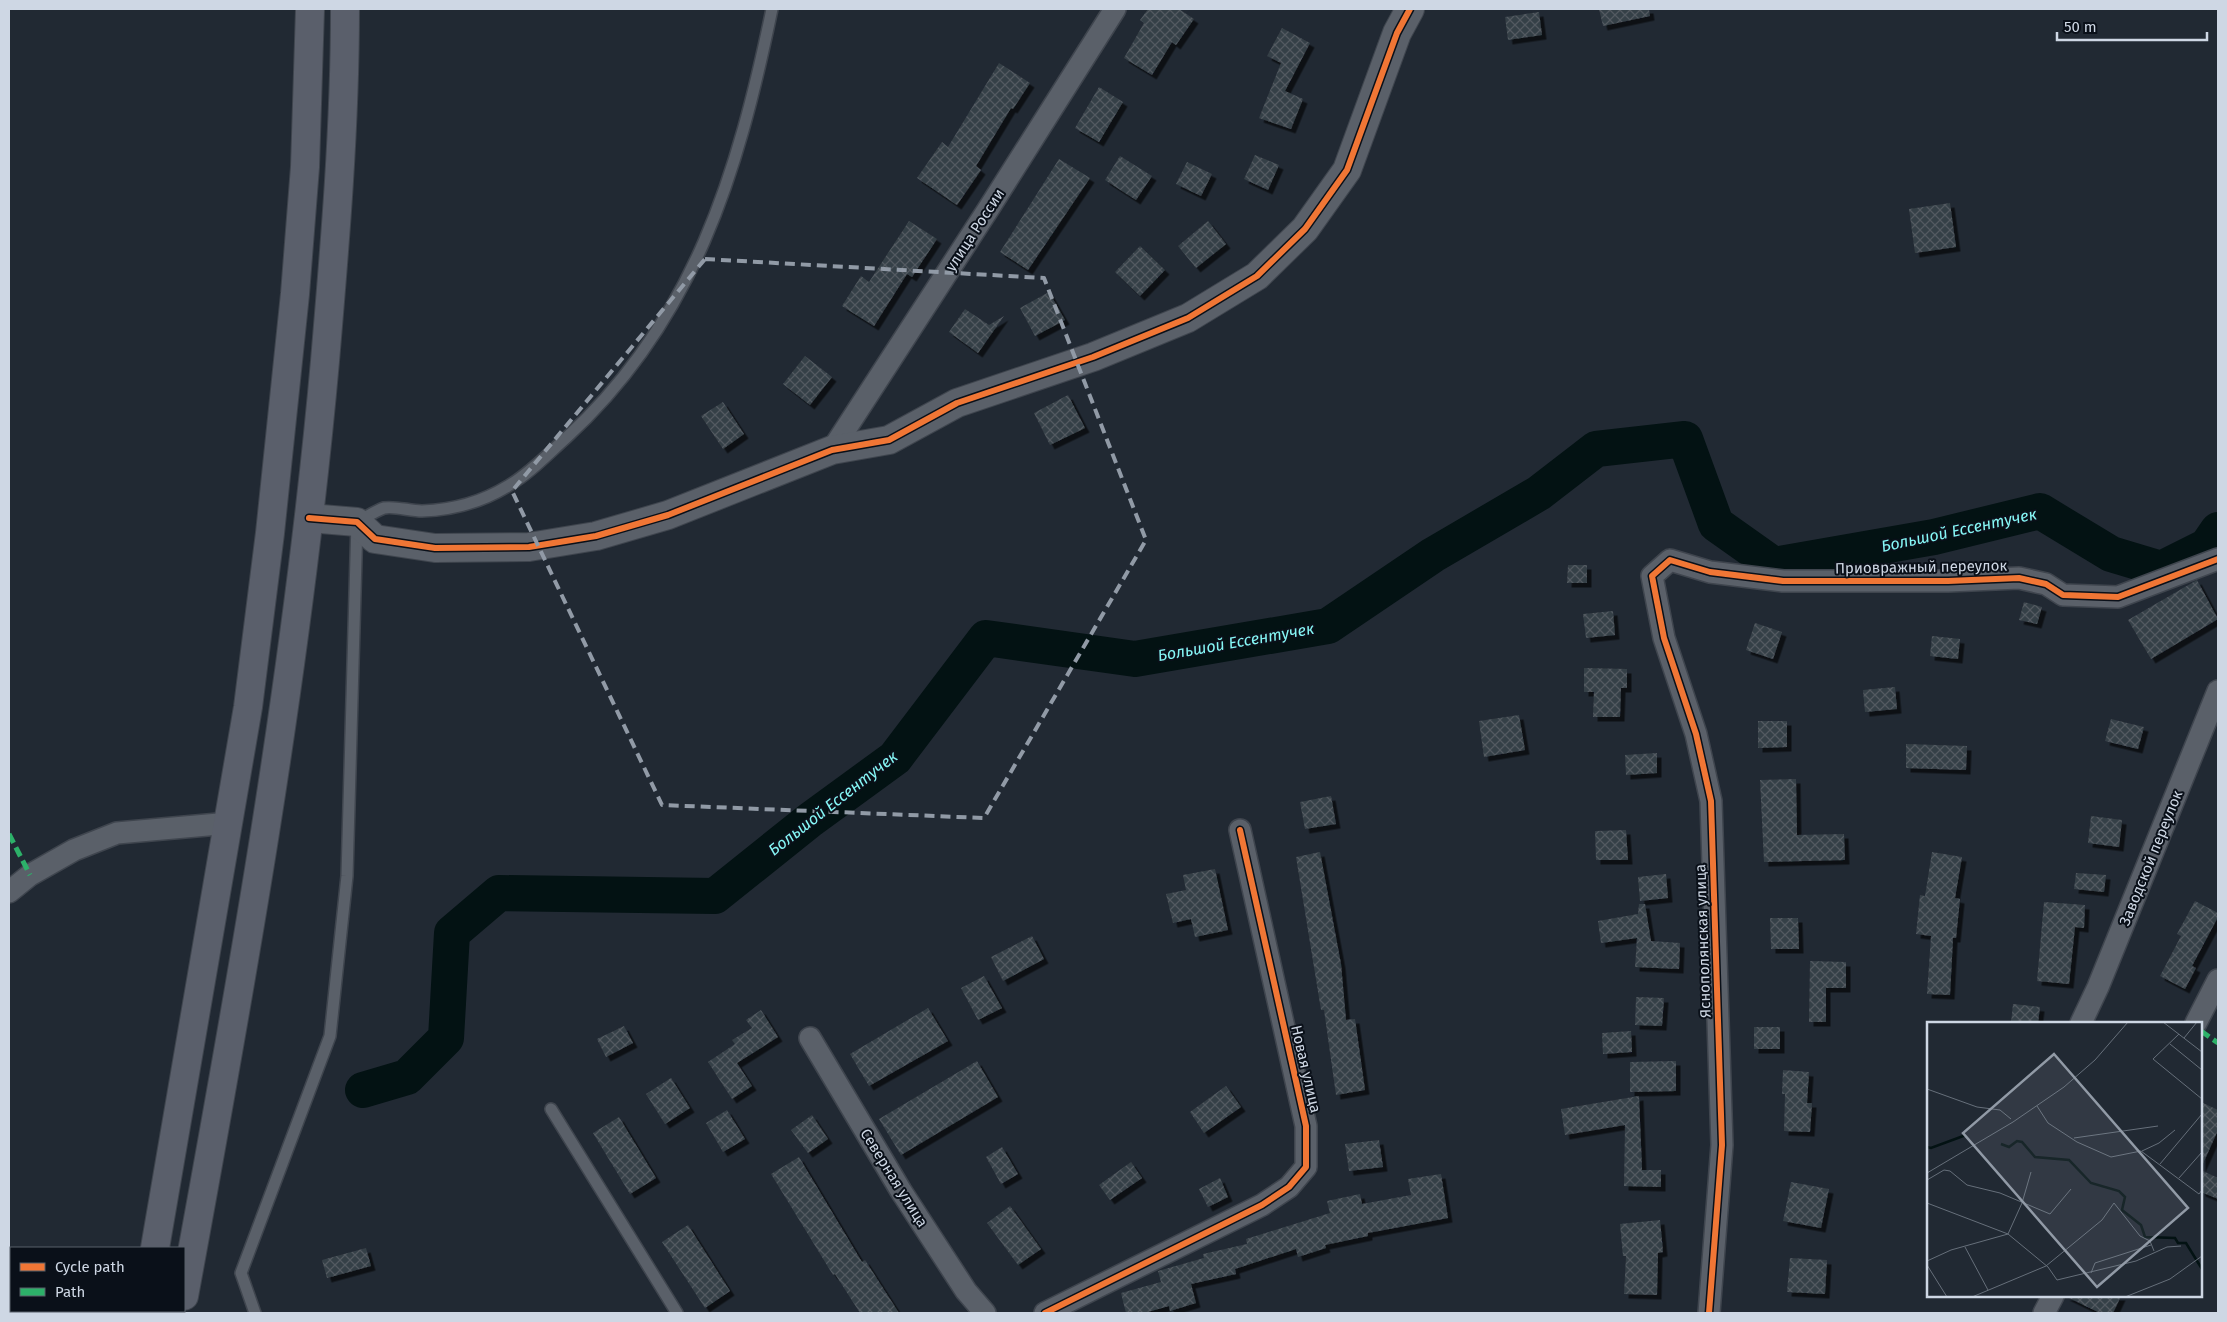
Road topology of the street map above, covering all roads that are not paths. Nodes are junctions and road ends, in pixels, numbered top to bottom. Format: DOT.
graph roads {
  1 [pos="310,9"];
  2 [pos="345,9"];
  3 [pos="772,9"];
  4 [pos="1114,9"];
  5 [pos="1410,9"];
  6 [pos="832,450"];
  7 [pos="309,518"];
  8 [pos="357,522"];
  9 [pos="2218,559"];
  10 [pos="1652,576"];
  11 [pos="2218,692"];
  12 [pos="230,823"];
  13 [pos="1240,830"];
  14 [pos="9,892"];
  15 [pos="2218,980"];
  16 [pos="2081,1022"];
  17 [pos="2197,1022"];
  18 [pos="810,1038"];
  19 [pos="551,1109"];
  20 [pos="155,1247"];
  21 [pos="185,1290"];
  22 [pos="2052,1297"];
  23 [pos="254,1313"];
  24 [pos="677,1313"];
  25 [pos="985,1313"];
  26 [pos="1045,1313"];
  27 [pos="1709,1313"];
  28 [pos="2044,1313"];
  1 -- 12 [label="main road"];
  2 -- 7 [label="main road"];
  3 -- 8 [label="lane"];
  4 -- 6 [label="street, улица России"];
  5 -- 6 [label="street"];
  6 -- 8 [label="street"];
  7 -- 8 [label="street"];
  7 -- 21 [label="main road"];
  8 -- 23 [label="lane"];
  9 -- 10 [label="street, Приовражный переулок"];
  10 -- 27 [label="street, Яснополянская улица"];
  11 -- 16 [label="street, Заводской переулок"];
  12 -- 14 [label="street"];
  12 -- 20 [label="main road"];
  13 -- 26 [label="street, Новая улица"];
  15 -- 17 [label="street"];
  18 -- 25 [label="street, Северная улица"];
  19 -- 24 [label="lane"];
  22 -- 28 [label="street"];
}
